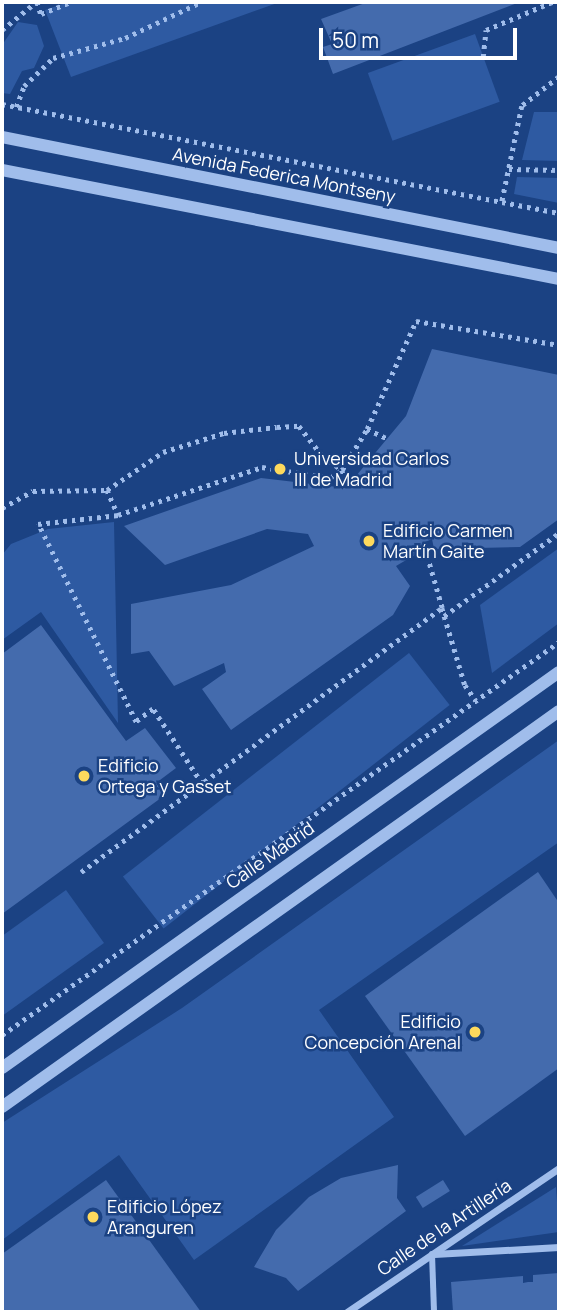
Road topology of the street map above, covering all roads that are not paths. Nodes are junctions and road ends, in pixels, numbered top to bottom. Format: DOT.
graph roads {
  1 [pos="2,137"];
  2 [pos="2,170"];
  3 [pos="559,248"];
  4 [pos="559,279"];
  5 [pos="559,672"];
  6 [pos="559,711"];
  7 [pos="2,1068"];
  8 [pos="2,1107"];
  9 [pos="559,1168"];
  10 [pos="559,1247"];
  11 [pos="432,1254"];
  12 [pos="347,1312"];
  13 [pos="433,1312"];
  1 -- 3 [label="street, Avenida Federica Montseny"];
  2 -- 4 [label="street"];
  5 -- 7 [label="street, Calle Madrid"];
  6 -- 8 [label="street"];
  9 -- 11 [label="street, Calle de la Artillería"];
  10 -- 11 [label="street"];
  11 -- 12 [label="street, Calle de la Artillería"];
  11 -- 13 [label="street"];
}
